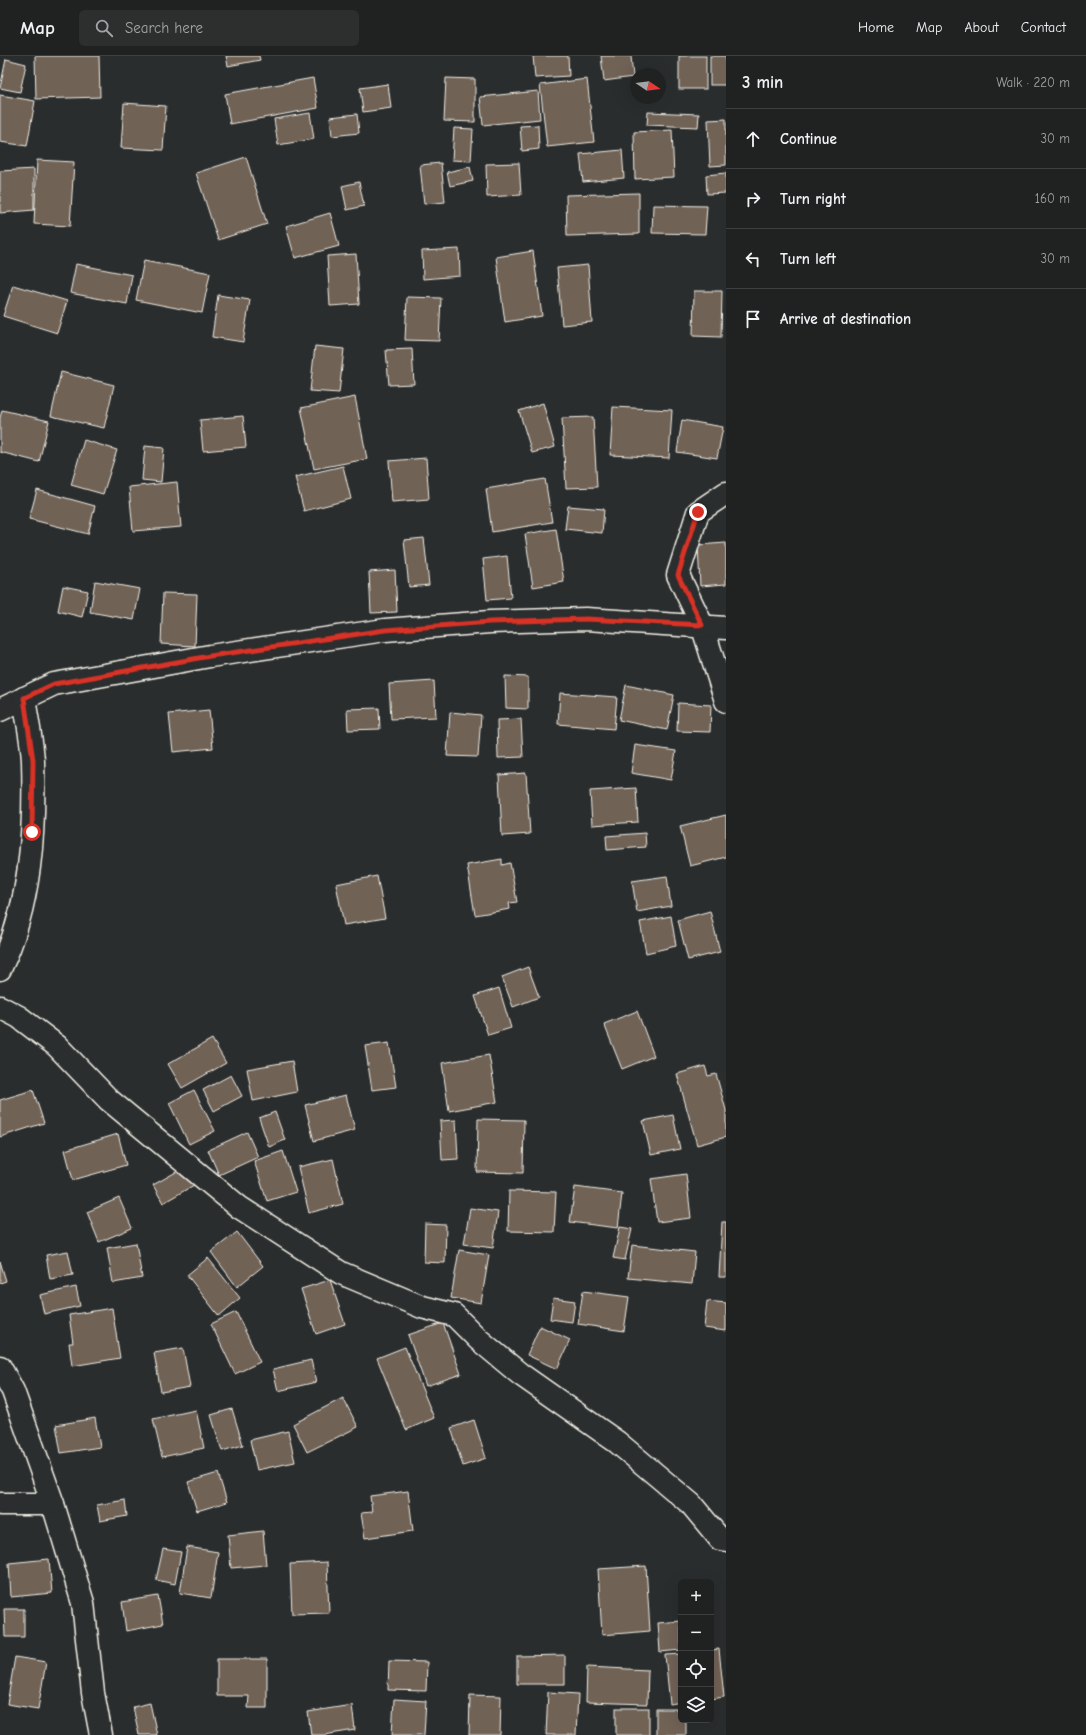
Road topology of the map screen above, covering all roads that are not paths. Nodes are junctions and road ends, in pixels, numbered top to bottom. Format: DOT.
graph roads {
  1 [pos="726,493"];
  2 [pos="702,625"];
  3 [pos="726,628"];
  4 [pos="24,698"];
  5 [pos="726,701"];
  6 [pos="0,710"];
  7 [pos="0,969"];
  8 [pos="0,1007"];
  9 [pos="0,1367"];
  10 [pos="0,1504"];
  11 [pos="53,1504"];
  12 [pos="726,1540"];
  13 [pos="101,1735"];
  1 -- 2 [label="street"];
  2 -- 3 [label="street"];
  2 -- 4 [label="street"];
  2 -- 5 [label="street"];
  4 -- 6 [label="street"];
  4 -- 7 [label="street"];
  8 -- 12 [label="street"];
  9 -- 11 [label="street"];
  10 -- 11 [label="street"];
  11 -- 13 [label="street"];
}
